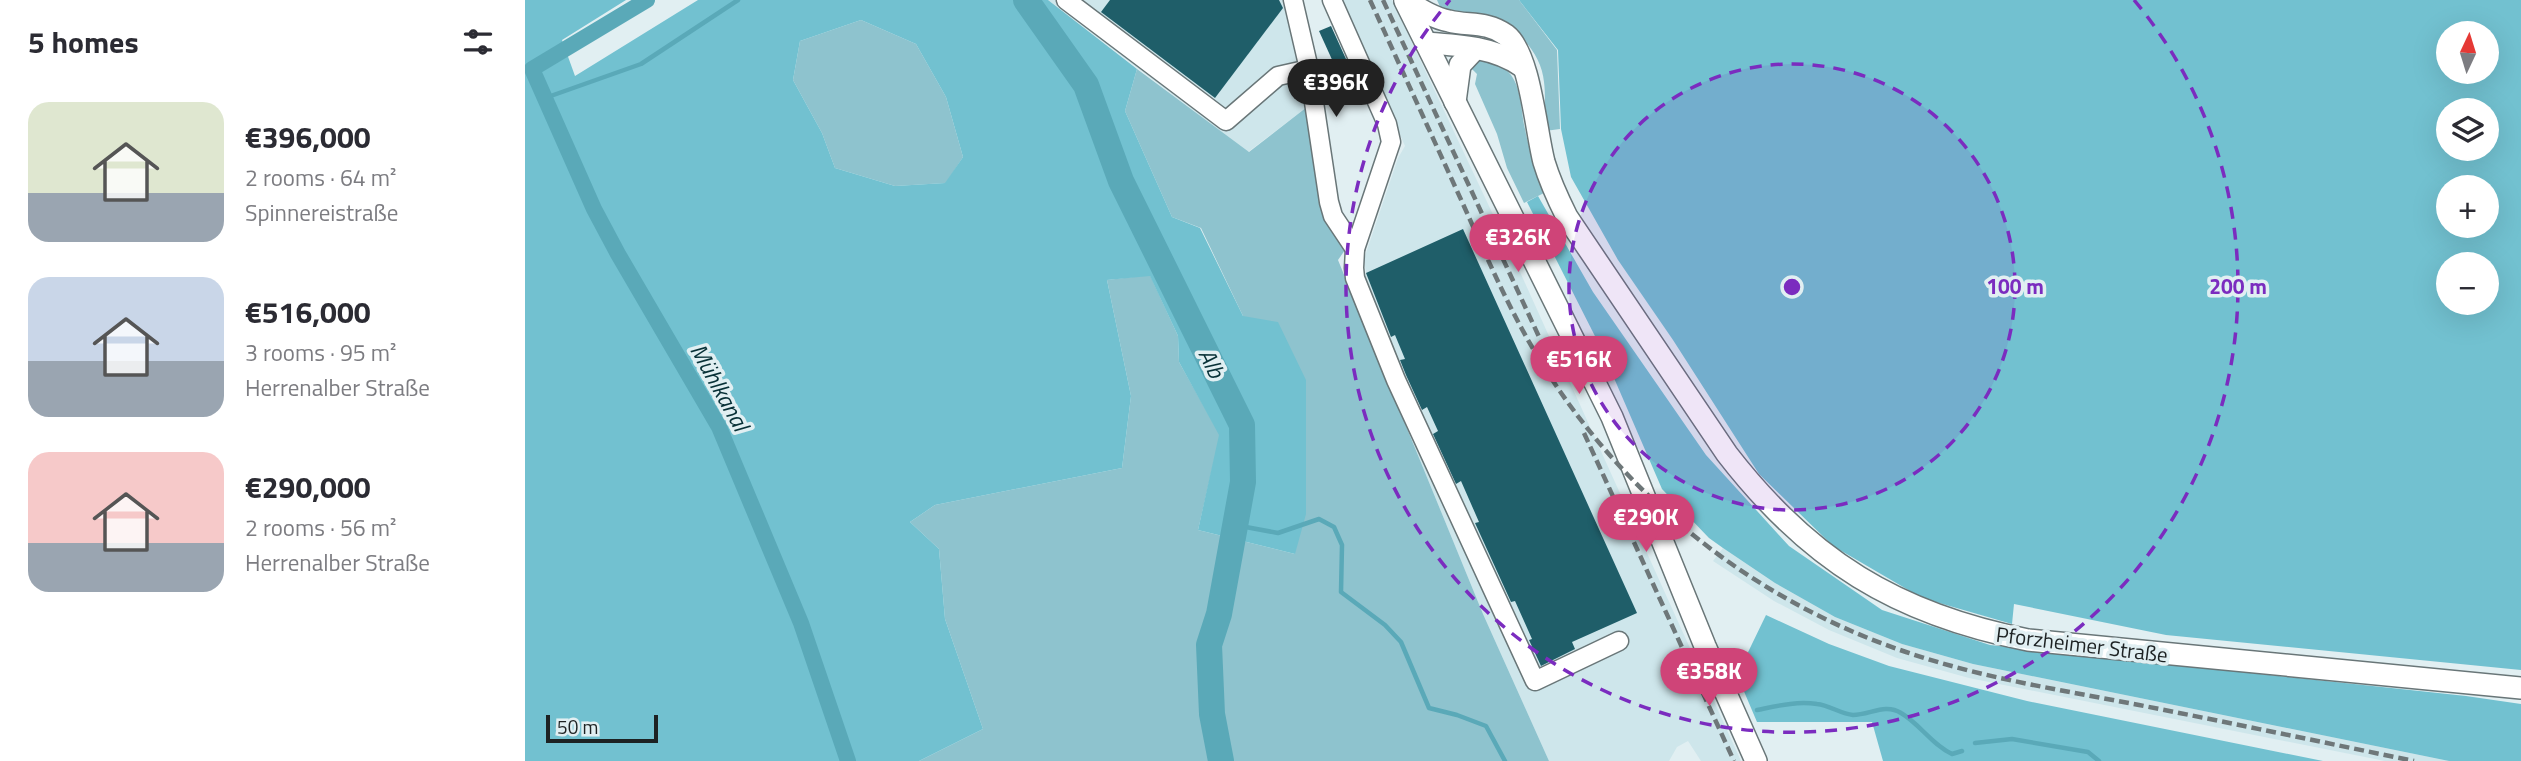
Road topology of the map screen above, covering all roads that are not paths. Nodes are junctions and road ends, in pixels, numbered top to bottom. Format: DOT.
graph roads {
  1 [pos="1066,0"];
  2 [pos="1293,0"];
  3 [pos="1332,0"];
  4 [pos="1405,0"];
  5 [pos="1450,22"];
  6 [pos="1426,43"];
  7 [pos="1475,49"];
  8 [pos="1523,67"];
  9 [pos="1309,69"];
  10 [pos="1455,104"];
  11 [pos="1355,249"];
  12 [pos="1619,641"];
  13 [pos="2521,688"];
  14 [pos="1756,761"];
  1 -- 9 [label="street"];
  2 -- 9 [label="street"];
  3 -- 11 [label="street"];
  4 -- 5 [label="main road, Pforzheimer Straße"];
  4 -- 6 [label="main road"];
  5 -- 6 [label="main road"];
  5 -- 8 [label="main road, Pforzheimer Straße"];
  6 -- 7 [label="main road"];
  6 -- 10 [label="main road"];
  7 -- 8 [label="main road"];
  7 -- 10 [label="main road"];
  8 -- 13 [label="main road, Pforzheimer Straße"];
  9 -- 11 [label="street"];
  10 -- 14 [label="main road"];
  11 -- 12 [label="street"];
}
